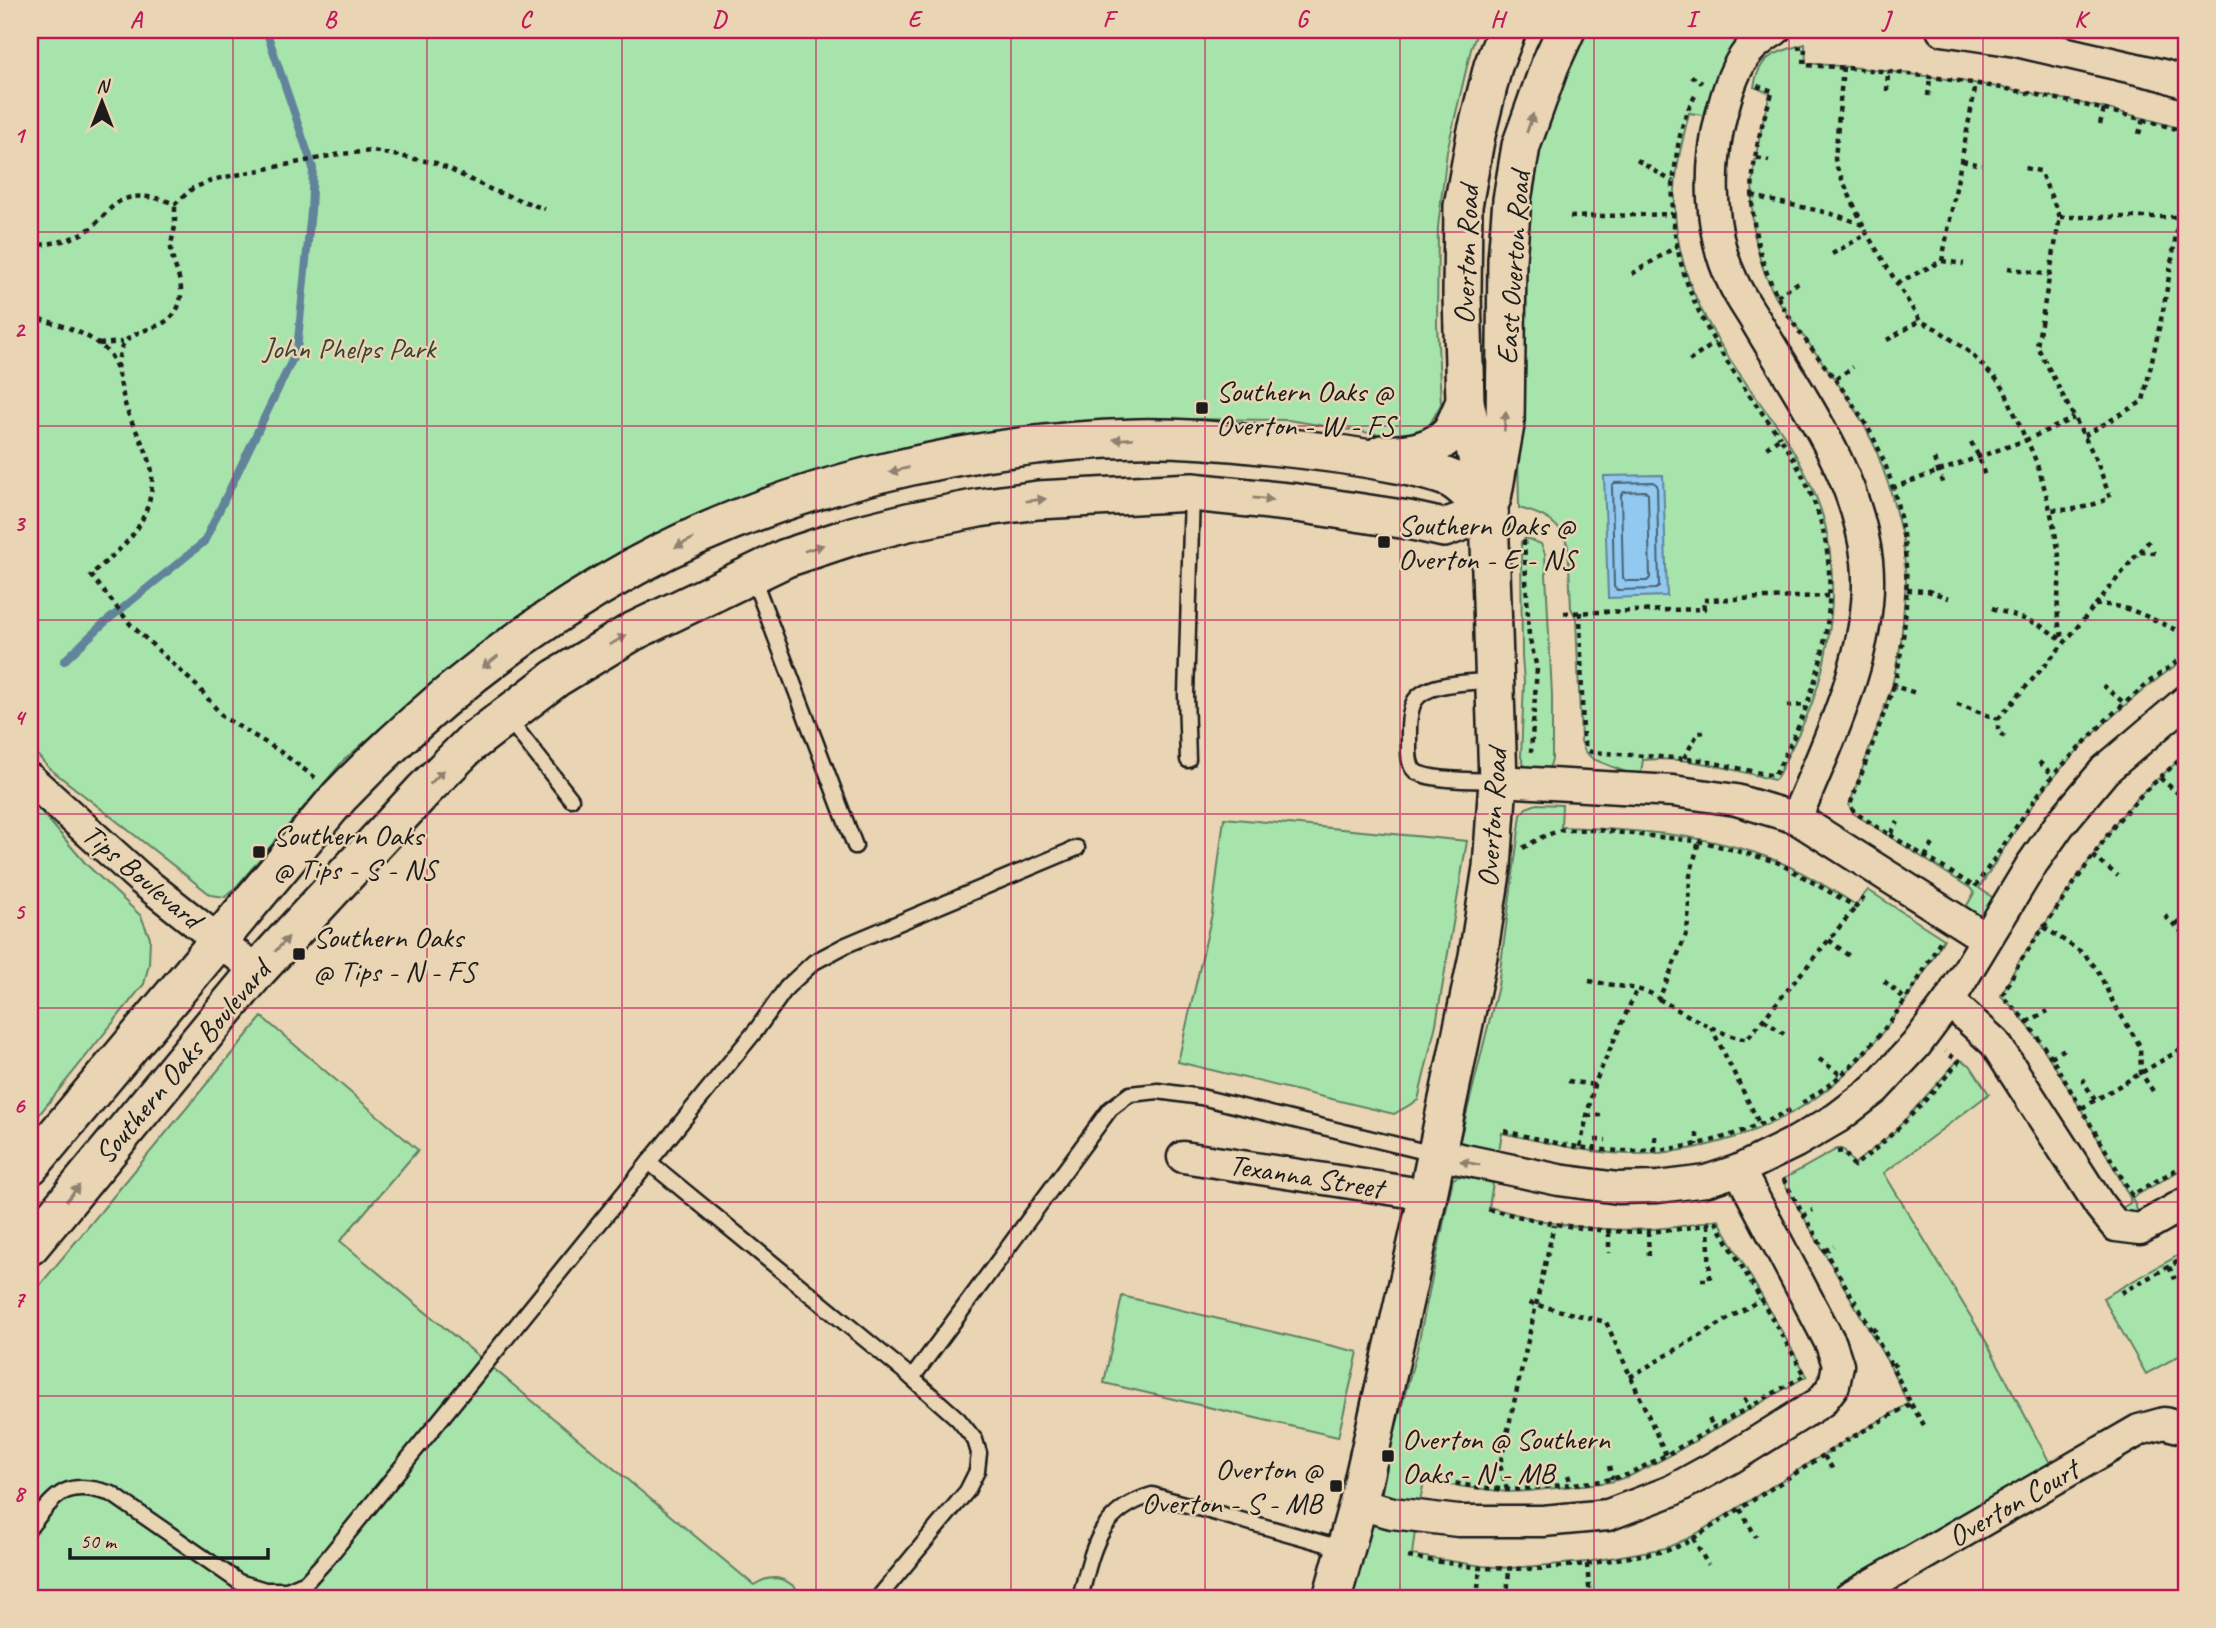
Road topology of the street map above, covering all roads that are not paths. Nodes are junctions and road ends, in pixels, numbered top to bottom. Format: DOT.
graph roads {
  1 [pos="1507,30"];
  2 [pos="1566,30"];
  3 [pos="1942,30"];
  4 [pos="1785,39"];
  5 [pos="2186,83"];
  6 [pos="1465,402"];
  7 [pos="1192,439"];
  8 [pos="1349,454"];
  9 [pos="1192,492"];
  10 [pos="1489,513"];
  11 [pos="731,522"];
  12 [pos="751,573"];
  13 [pos="1496,680"];
  14 [pos="2186,701"];
  15 [pos="506,716"];
  16 [pos="1188,760"];
  17 [pos="30,779"];
  18 [pos="1498,781"];
  19 [pos="571,799"];
  20 [pos="1796,818"];
  21 [pos="855,846"];
  22 [pos="1077,848"];
  23 [pos="1985,938"];
  24 [pos="219,941"];
  25 [pos="257,971"];
  26 [pos="1948,1001"];
  27 [pos="1437,1154"];
  28 [pos="1183,1157"];
  29 [pos="649,1162"];
  30 [pos="30,1166"];
  31 [pos="1739,1170"];
  32 [pos="1429,1195"];
  33 [pos="2186,1203"];
  34 [pos="30,1246"];
  35 [pos="912,1378"];
  36 [pos="2185,1428"];
  37 [pos="1358,1504"];
  38 [pos="30,1528"];
  39 [pos="1346,1549"];
  40 [pos="878,1598"];
  41 [pos="1080,1598"];
  42 [pos="1332,1598"];
  43 [pos="1849,1598"];
  1 -- 6 [label="street, Overton Road"];
  10 -- 2 [label="street, East Overton Road, one-way"];
  3 -- 5 [label="street"];
  4 -- 20 [label="street"];
  6 -- 8 [label="street"];
  6 -- 10 [label="street, Overton Road"];
  7 -- 8 [label="street, Southern Oaks Boulevard"];
  7 -- 9 [label="street"];
  7 -- 11 [label="street, Southern Oaks Boulevard, one-way"];
  8 -- 10 [label="street, Southern Oaks Boulevard"];
  9 -- 10 [label="street, Southern Oaks Boulevard, one-way"];
  12 -- 9 [label="street, Southern Oaks Boulevard, one-way"];
  9 -- 16 [label="lane"];
  10 -- 13 [label="street, Overton Road"];
  11 -- 12 [label="street"];
  11 -- 24 [label="street, Southern Oaks Boulevard, one-way"];
  15 -- 12 [label="street, Southern Oaks Boulevard, one-way"];
  12 -- 21 [label="lane"];
  13 -- 18 [label="street, Overton Road"];
  13 -- 18 [label="lane"];
  14 -- 23 [label="street"];
  15 -- 19 [label="lane"];
  25 -- 15 [label="street, Southern Oaks Boulevard, one-way"];
  17 -- 24 [label="street, Tips Boulevard"];
  18 -- 20 [label="street"];
  18 -- 27 [label="street, Overton Road"];
  20 -- 23 [label="street"];
  22 -- 29 [label="lane"];
  23 -- 26 [label="street"];
  24 -- 25 [label="street, Tips Boulevard"];
  24 -- 30 [label="street, Southern Oaks Boulevard"];
  34 -- 25 [label="street, Southern Oaks Boulevard, one-way"];
  26 -- 31 [label="street"];
  26 -- 33 [label="street"];
  31 -- 27 [label="street, one-way"];
  27 -- 32 [label="street, Overton Road"];
  27 -- 35 [label="lane"];
  28 -- 32 [label="street, Texanna Street"];
  29 -- 35 [label="lane"];
  29 -- 38 [label="lane"];
  31 -- 37 [label="street"];
  32 -- 37 [label="street, Overton Road"];
  35 -- 40 [label="lane"];
  36 -- 43 [label="street, Overton Court"];
  37 -- 39 [label="street, Overton Road"];
  39 -- 41 [label="lane"];
  39 -- 42 [label="street, Overton Road"];
}
